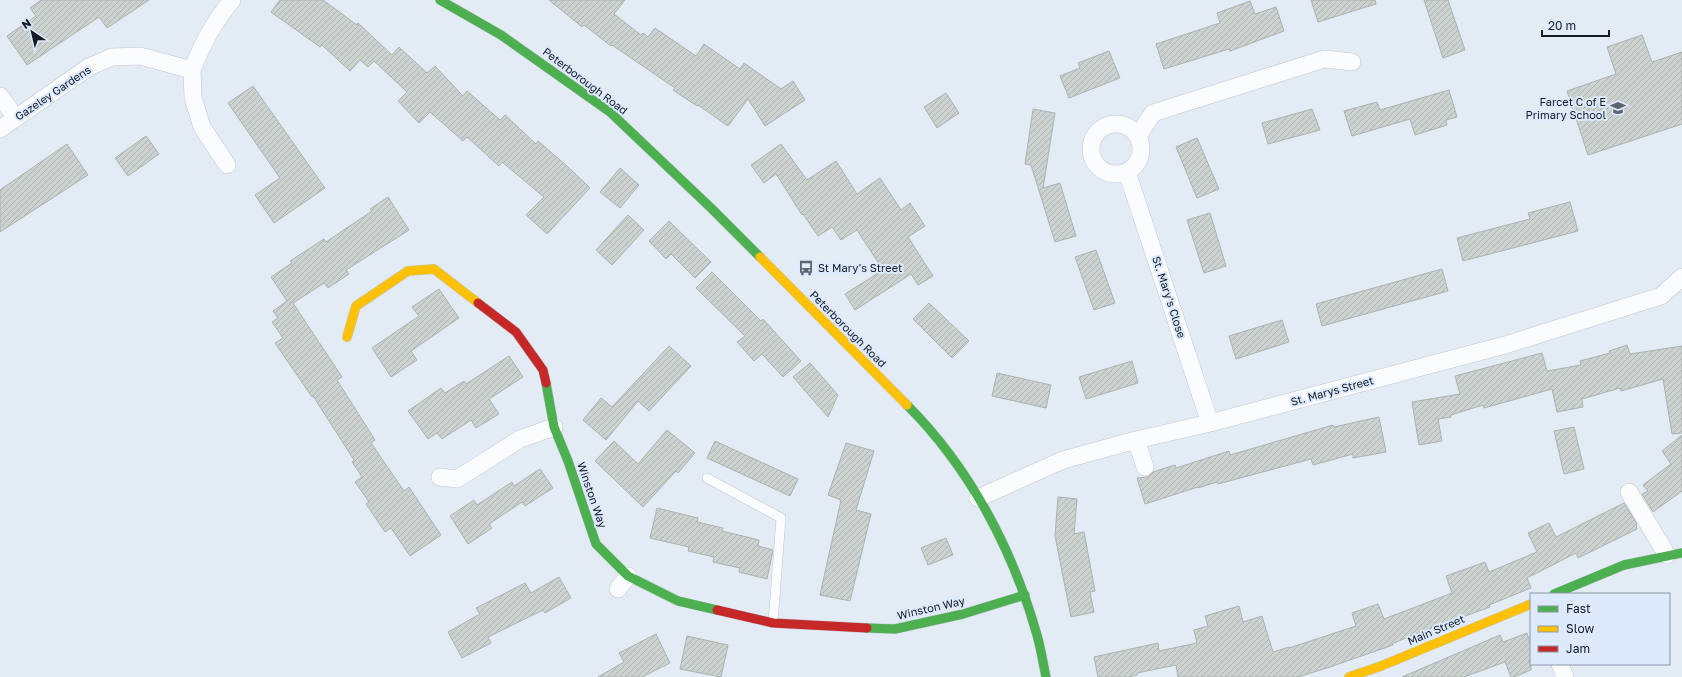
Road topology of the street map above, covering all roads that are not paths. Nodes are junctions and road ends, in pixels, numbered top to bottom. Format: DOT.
graph roads {
  1 [pos="232,0"];
  2 [pos="440,0"];
  3 [pos="1352,62"];
  4 [pos="192,70"];
  5 [pos="0,96"];
  6 [pos="16,118"];
  7 [pos="0,129"];
  8 [pos="1138,136"];
  9 [pos="226,164"];
  10 [pos="1127,172"];
  11 [pos="1682,278"];
  12 [pos="347,337"];
  13 [pos="1210,423"];
  14 [pos="554,427"];
  15 [pos="1136,440"];
  16 [pos="1145,467"];
  17 [pos="440,478"];
  18 [pos="707,478"];
  19 [pos="1629,492"];
  20 [pos="978,498"];
  21 [pos="1675,554"];
  22 [pos="1556,593"];
  23 [pos="1025,595"];
  24 [pos="1530,604"];
  25 [pos="773,623"];
  26 [pos="1560,665"];
  27 [pos="1046,677"];
  28 [pos="1349,677"];
  29 [pos="1565,677"];
  1 -- 4 [label="street"];
  2 -- 20 [label="street, Peterborough Road"];
  3 -- 8 [label="street"];
  4 -- 6 [label="street, Gazeley Gardens"];
  4 -- 9 [label="street"];
  5 -- 6 [label="street"];
  6 -- 7 [label="street, Gazeley Gardens"];
  8 -- 10 [label="street"];
  8 -- 10 [label="street"];
  10 -- 13 [label="street, St. Mary's Close"];
  11 -- 13 [label="street, St. Marys Street"];
  12 -- 14 [label="street, Winston Way"];
  13 -- 15 [label="street, St. Marys Street"];
  14 -- 17 [label="street"];
  14 -- 25 [label="street, Winston Way"];
  15 -- 16 [label="street"];
  15 -- 20 [label="street, St. Marys Street"];
  18 -- 25 [label="lane"];
  19 -- 21 [label="street"];
  20 -- 23 [label="street, Peterborough Road"];
  21 -- 22 [label="street"];
  23 -- 25 [label="street, Winston Way"];
  23 -- 27 [label="street, Peterborough Road"];
  24 -- 28 [label="street, Main Street"];
  26 -- 29 [label="street"];
}
